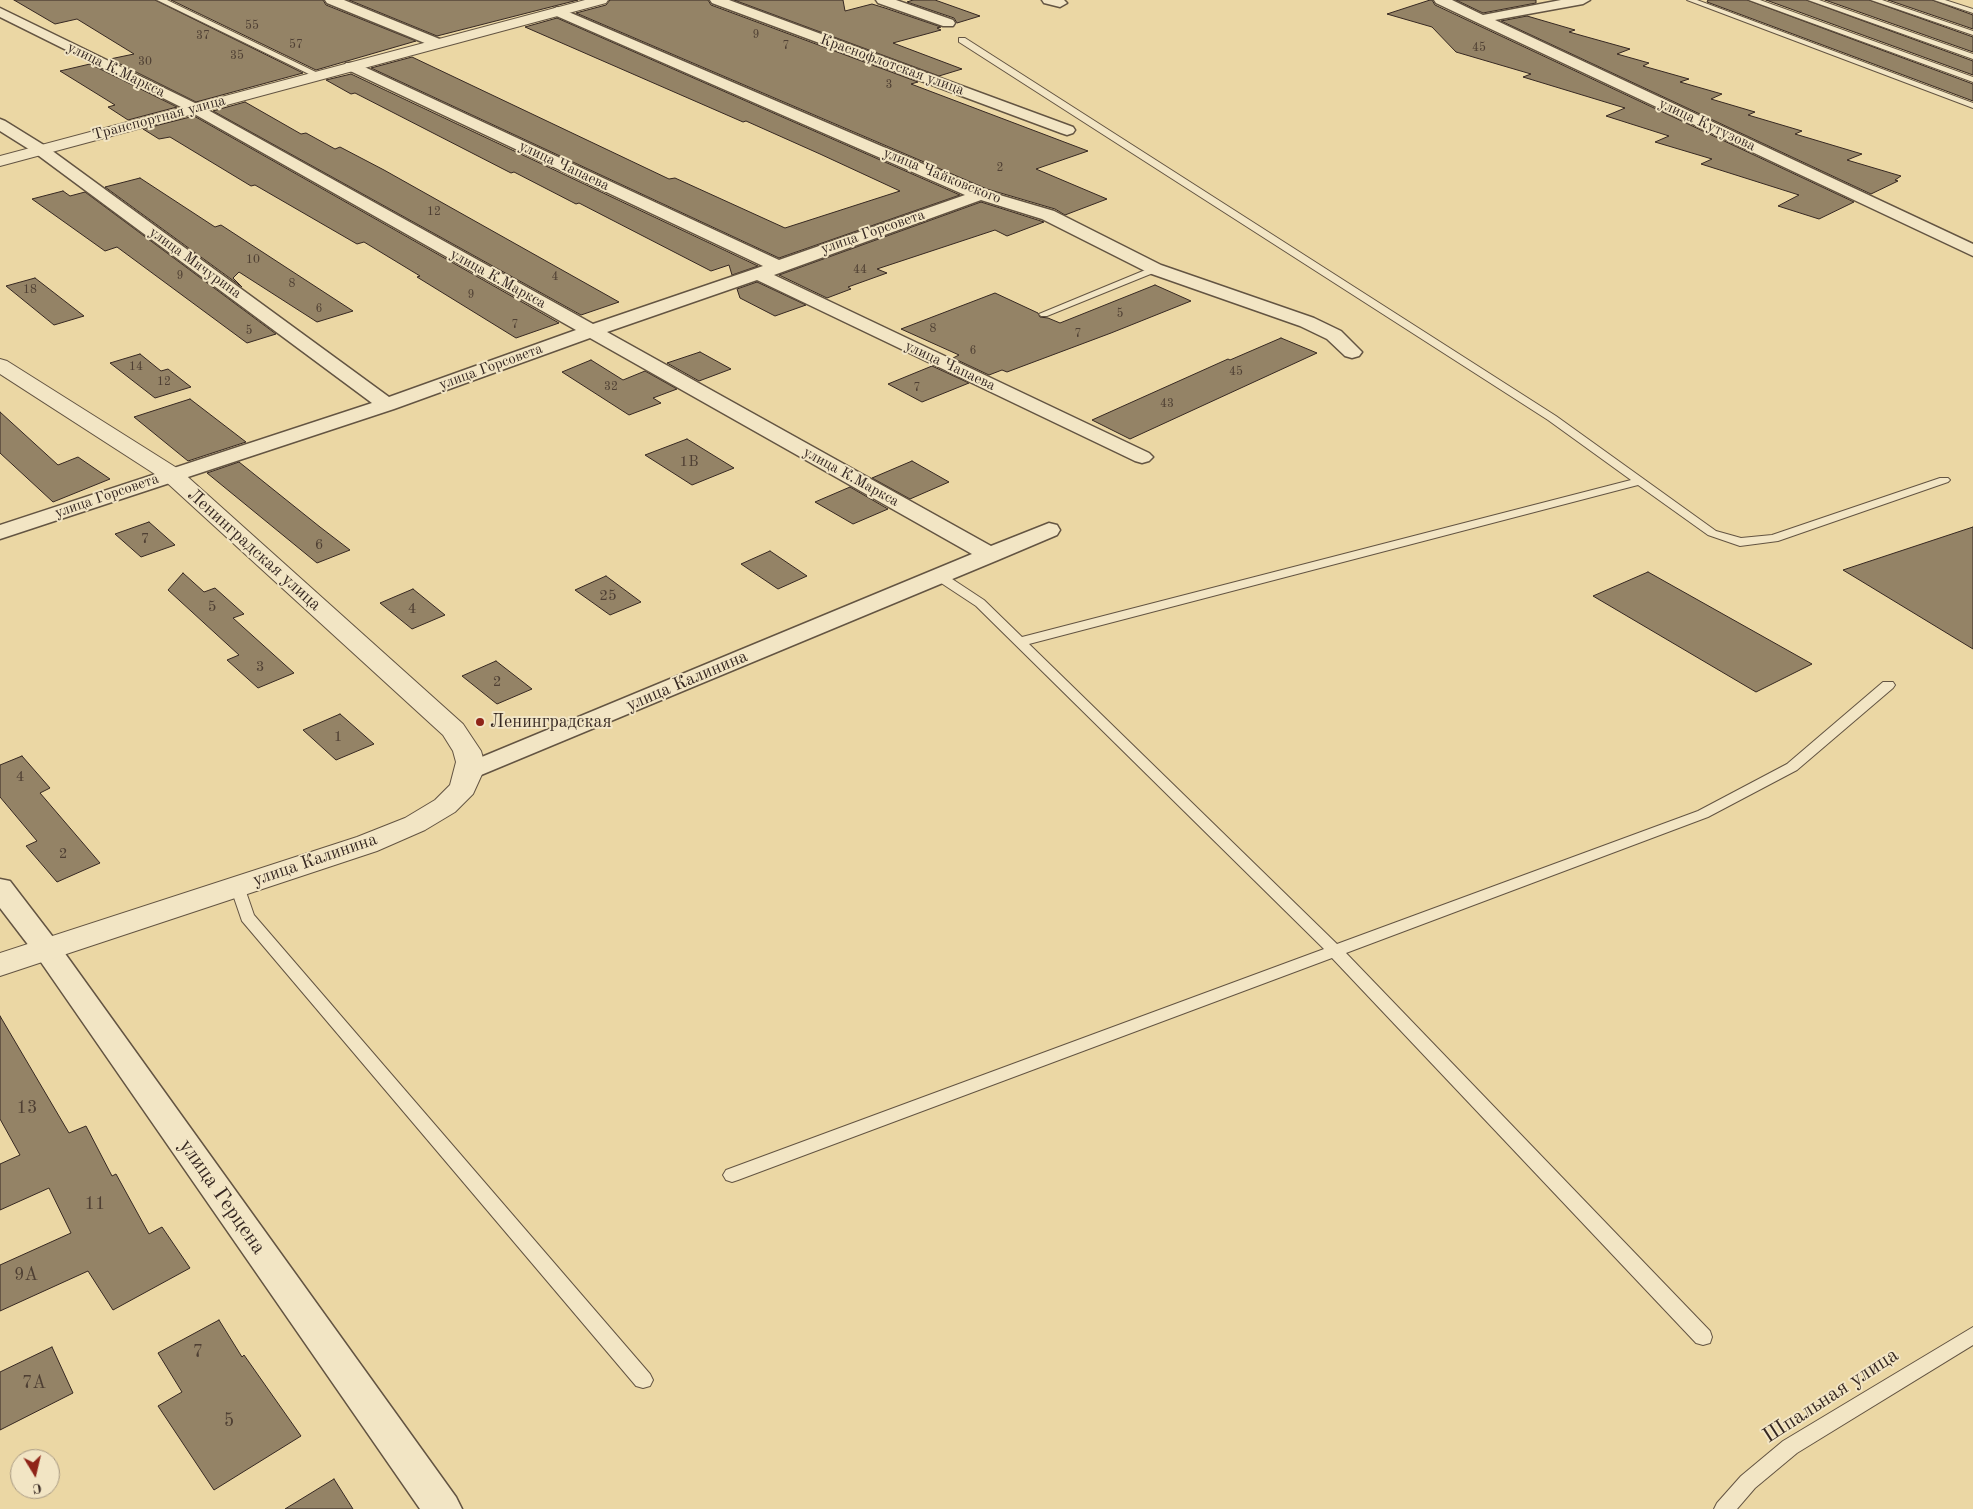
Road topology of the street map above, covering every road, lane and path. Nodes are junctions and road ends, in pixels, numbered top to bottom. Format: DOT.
graph roads {
  1 [pos="161,0"];
  2 [pos="332,0"];
  3 [pos="601,0"];
  4 [pos="717,0"];
  5 [pos="884,0"];
  6 [pos="1441,0"];
  7 [pos="1583,0"];
  8 [pos="1691,0"];
  9 [pos="1752,0"];
  10 [pos="1812,0"];
  11 [pos="1875,0"];
  12 [pos="1938,0"];
  13 [pos="536,3"];
  14 [pos="557,11"];
  15 [pos="1973,11"];
  16 [pos="0,12"];
  17 [pos="1481,19"];
  18 [pos="948,22"];
  19 [pos="1973,33"];
  20 [pos="962,40"];
  21 [pos="437,43"];
  22 [pos="1973,57"];
  23 [pos="351,66"];
  24 [pos="318,75"];
  25 [pos="1973,80"];
  26 [pos="1973,106"];
  27 [pos="194,108"];
  28 [pos="0,124"];
  29 [pos="1067,130"];
  30 [pos="41,150"];
  31 [pos="0,162"];
  32 [pos="980,195"];
  33 [pos="1973,251"];
  34 [pos="778,266"];
  35 [pos="1155,269"];
  36 [pos="758,274"];
  37 [pos="1044,314"];
  38 [pos="590,331"];
  39 [pos="1352,352"];
  40 [pos="0,365"];
  41 [pos="387,404"];
  42 [pos="1142,457"];
  43 [pos="172,475"];
  44 [pos="1944,480"];
  45 [pos="1640,481"];
  46 [pos="1049,530"];
  47 [pos="0,532"];
  48 [pos="990,555"];
  49 [pos="939,576"];
  50 [pos="1020,642"];
  51 [pos="1888,686"];
  52 [pos="469,772"];
  53 [pos="237,886"];
  54 [pos="0,888"];
  55 [pos="46,948"];
  56 [pos="1335,952"];
  57 [pos="0,965"];
  58 [pos="732,1175"];
  59 [pos="1973,1335"];
  60 [pos="1703,1337"];
  61 [pos="643,1380"];
  62 [pos="442,1509"];
  63 [pos="1724,1509"];
  1 -- 24 [label="lane"];
  2 -- 21 [label="street"];
  3 -- 14 [label="street, Транспортная улица"];
  4 -- 29 [label="street, Краснофлотская улица"];
  5 -- 18 [label="street"];
  6 -- 17 [label="street, улица Кутузова"];
  7 -- 17 [label="street"];
  8 -- 26 [label="lane"];
  9 -- 25 [label="lane"];
  10 -- 22 [label="lane"];
  11 -- 19 [label="lane"];
  12 -- 15 [label="lane"];
  13 -- 14 [label="street, улица Чайковского"];
  14 -- 21 [label="street, Транспортная улица"];
  14 -- 32 [label="street, улица Чайковского"];
  16 -- 27 [label="street, улица К.Маркса"];
  17 -- 33 [label="street, улица Кутузова"];
  20 -- 45 [label="lane"];
  21 -- 23 [label="street, Транспортная улица"];
  23 -- 24 [label="street, Транспортная улица"];
  23 -- 34 [label="street, улица Чапаева"];
  24 -- 27 [label="street, Транспортная улица"];
  27 -- 30 [label="street, Транспортная улица"];
  27 -- 38 [label="street, улица К.Маркса"];
  28 -- 30 [label="street, улица Мичурина"];
  30 -- 31 [label="street, Транспортная улица"];
  30 -- 41 [label="street, улица Мичурина"];
  32 -- 34 [label="street, улица Горсовета"];
  32 -- 35 [label="street, улица Чайковского"];
  34 -- 36 [label="street, улица Горсовета"];
  35 -- 37 [label="lane"];
  35 -- 39 [label="street, улица Чайковского"];
  36 -- 38 [label="street, улица Горсовета"];
  36 -- 42 [label="street, улица Чапаева"];
  38 -- 41 [label="street, улица Горсовета"];
  38 -- 48 [label="street, улица К.Маркса"];
  40 -- 43 [label="street, Ленинградская улица"];
  41 -- 43 [label="street, улица Горсовета"];
  43 -- 47 [label="street, улица Горсовета"];
  43 -- 52 [label="street, Ленинградская улица"];
  44 -- 45 [label="lane"];
  45 -- 50 [label="lane"];
  46 -- 48 [label="street, улица Калинина"];
  48 -- 49 [label="street, улица Калинина"];
  49 -- 50 [label="lane"];
  49 -- 52 [label="street, улица Калинина"];
  50 -- 56 [label="lane"];
  51 -- 56 [label="lane"];
  52 -- 53 [label="street, улица Калинина"];
  53 -- 55 [label="street, улица Калинина"];
  53 -- 61 [label="lane"];
  54 -- 55 [label="street, улица Герцена"];
  55 -- 57 [label="street, улица Калинина"];
  55 -- 62 [label="street, улица Герцена"];
  56 -- 58 [label="lane"];
  56 -- 60 [label="lane"];
  59 -- 63 [label="lane, Шпальная улица"];
}
